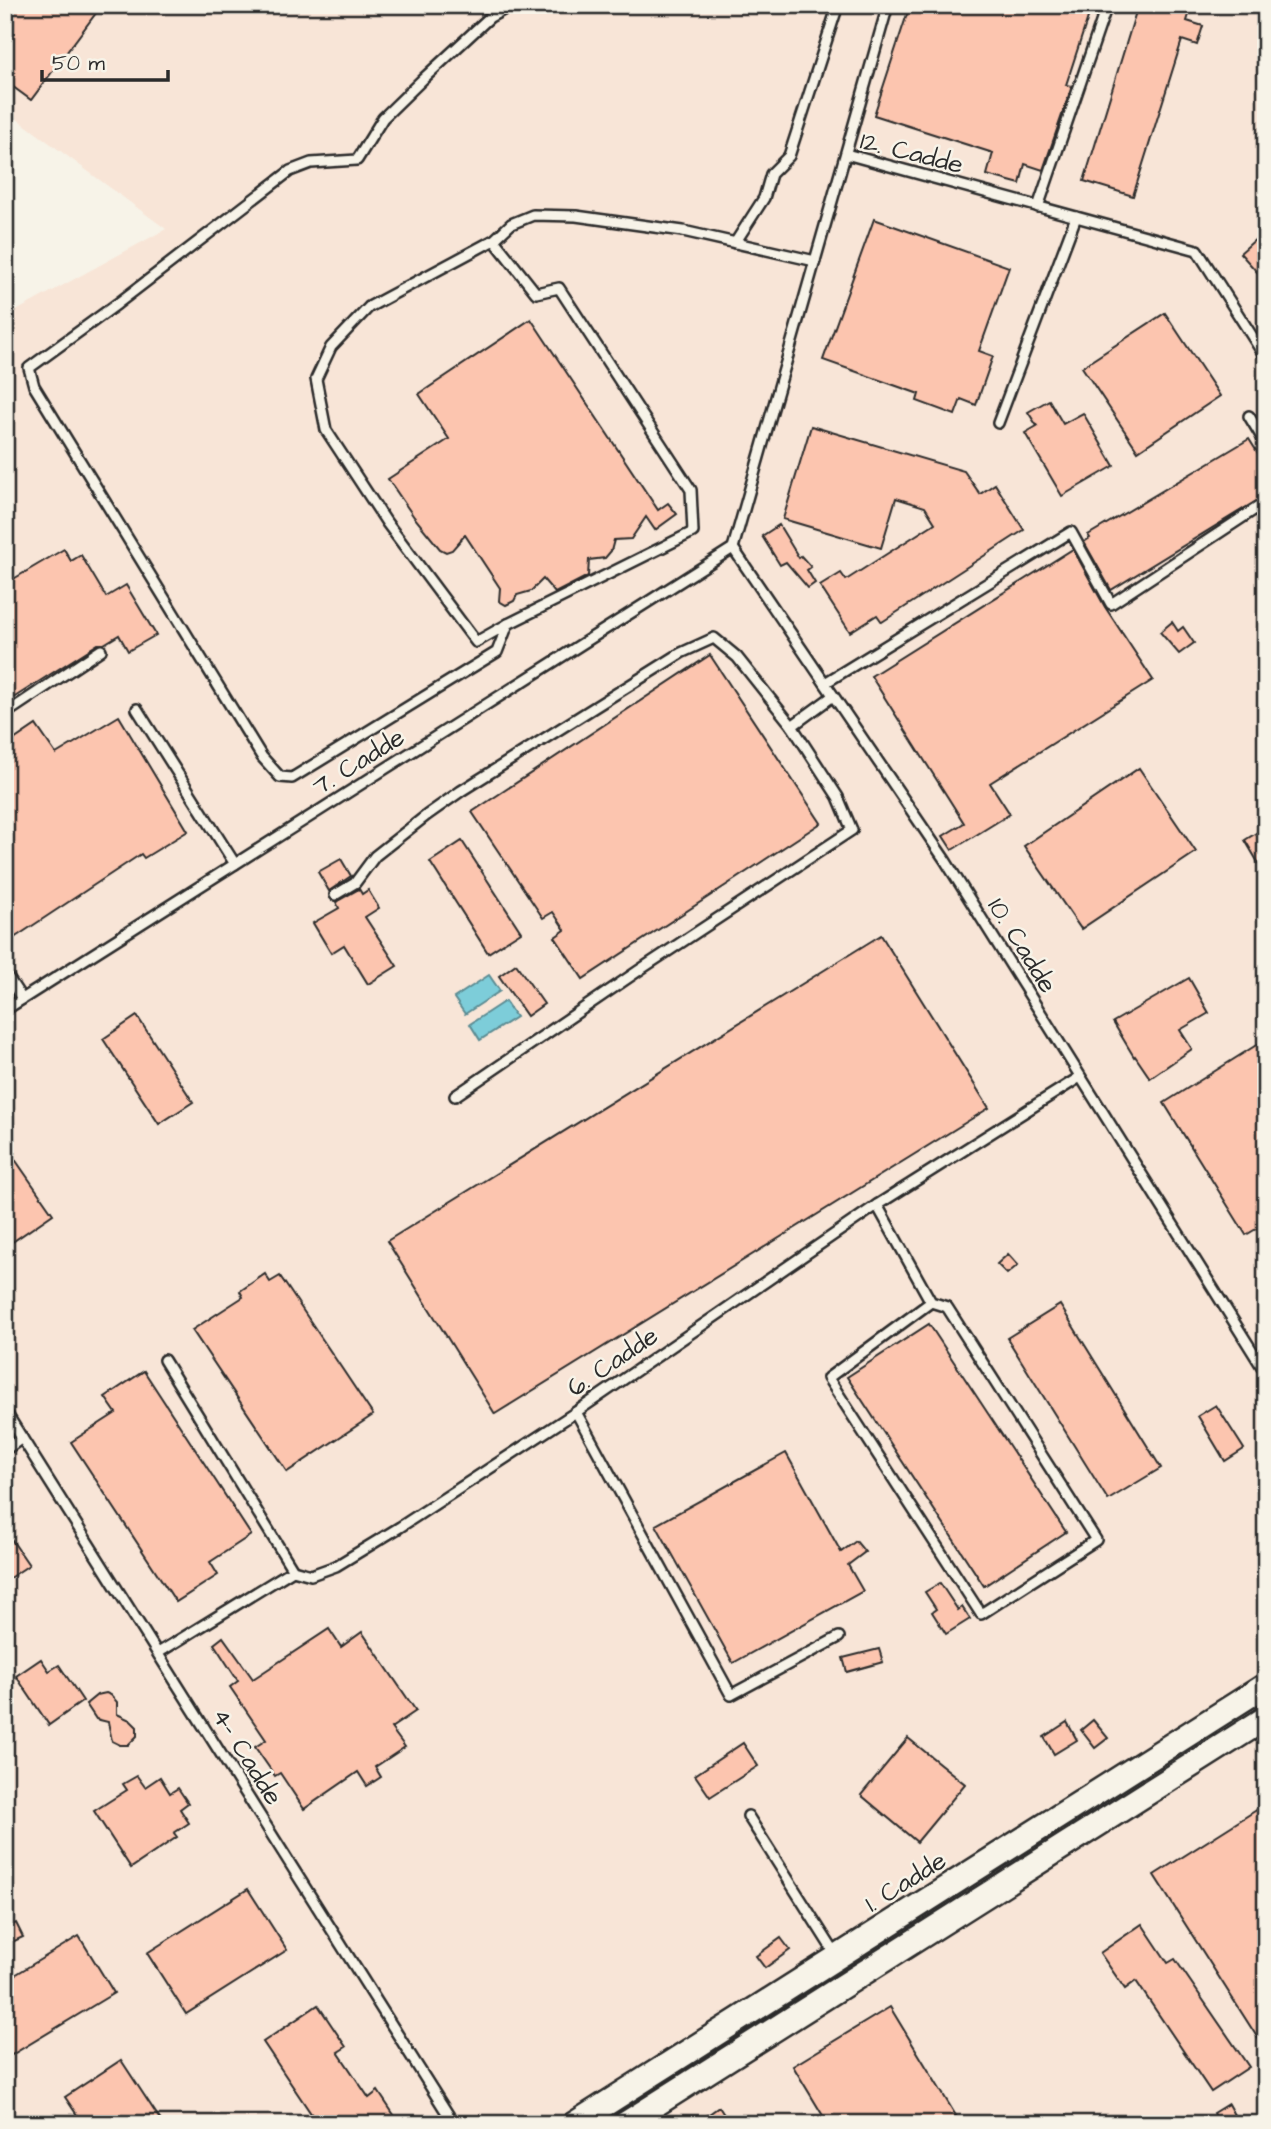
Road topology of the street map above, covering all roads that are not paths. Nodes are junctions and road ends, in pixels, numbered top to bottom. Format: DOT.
graph roads {
  1 [pos="512,5"];
  2 [pos="838,5"];
  3 [pos="888,5"];
  4 [pos="1107,5"];
  5 [pos="846,154"];
  6 [pos="1038,206"];
  7 [pos="1076,217"];
  8 [pos="494,240"];
  9 [pos="735,243"];
  10 [pos="815,261"];
  11 [pos="1266,358"];
  12 [pos="1249,416"];
  13 [pos="998,423"];
  14 [pos="1266,444"];
  15 [pos="1266,502"];
  16 [pos="733,548"];
  17 [pos="508,624"];
  18 [pos="101,650"];
  19 [pos="825,683"];
  20 [pos="833,696"];
  21 [pos="138,709"];
  22 [pos="5,714"];
  23 [pos="792,726"];
  24 [pos="236,864"];
  25 [pos="335,895"];
  26 [pos="5,973"];
  27 [pos="22,999"];
  28 [pos="5,1010"];
  29 [pos="1080,1077"];
  30 [pos="455,1096"];
  31 [pos="877,1205"];
  32 [pos="932,1302"];
  33 [pos="164,1360"];
  34 [pos="1266,1373"];
  35 [pos="5,1411"];
  36 [pos="576,1412"];
  37 [pos="23,1438"];
  38 [pos="5,1450"];
  39 [pos="293,1570"];
  40 [pos="839,1637"];
  41 [pos="158,1653"];
  42 [pos="1266,1685"];
  43 [pos="1266,1718"];
  44 [pos="748,1816"];
  45 [pos="837,1957"];
  46 [pos="454,2124"];
  47 [pos="574,2124"];
  48 [pos="625,2124"];
  1 -- 17 [label="lane"];
  2 -- 9 [label="lane"];
  3 -- 5 [label="lane"];
  4 -- 6 [label="lane"];
  5 -- 6 [label="lane, 12. Cadde"];
  5 -- 10 [label="lane, 12. Cadde"];
  6 -- 7 [label="lane, 12. Cadde"];
  7 -- 11 [label="lane, 12. Cadde"];
  7 -- 13 [label="lane"];
  8 -- 9 [label="lane"];
  8 -- 17 [label="lane"];
  8 -- 17 [label="lane"];
  9 -- 10 [label="lane"];
  10 -- 16 [label="lane, 12. Cadde"];
  12 -- 14 [label="lane"];
  15 -- 19 [label="lane"];
  16 -- 19 [label="lane, 10. Cadde"];
  16 -- 24 [label="lane, 7. Cadde"];
  18 -- 22 [label="lane"];
  19 -- 20 [label="lane, 10. Cadde"];
  20 -- 23 [label="lane"];
  20 -- 29 [label="lane, 10. Cadde"];
  21 -- 24 [label="lane"];
  23 -- 25 [label="lane"];
  23 -- 30 [label="lane"];
  24 -- 27 [label="lane, 7. Cadde"];
  26 -- 27 [label="lane"];
  27 -- 28 [label="lane, 7. Cadde"];
  29 -- 31 [label="lane, 6. Cadde"];
  29 -- 34 [label="lane, 10. Cadde"];
  31 -- 32 [label="lane"];
  31 -- 36 [label="lane, 6. Cadde"];
  32 -- 32 [label="lane"];
  33 -- 39 [label="lane"];
  35 -- 37 [label="lane, 4- Cadde"];
  36 -- 39 [label="lane, 6. Cadde"];
  36 -- 40 [label="lane"];
  37 -- 38 [label="lane"];
  37 -- 41 [label="lane, 4- Cadde"];
  39 -- 41 [label="lane"];
  41 -- 46 [label="lane, 4- Cadde"];
  42 -- 45 [label="street, 1. Cadde"];
  43 -- 48 [label="street"];
  44 -- 45 [label="lane"];
  45 -- 47 [label="street, 1. Cadde"];
}
